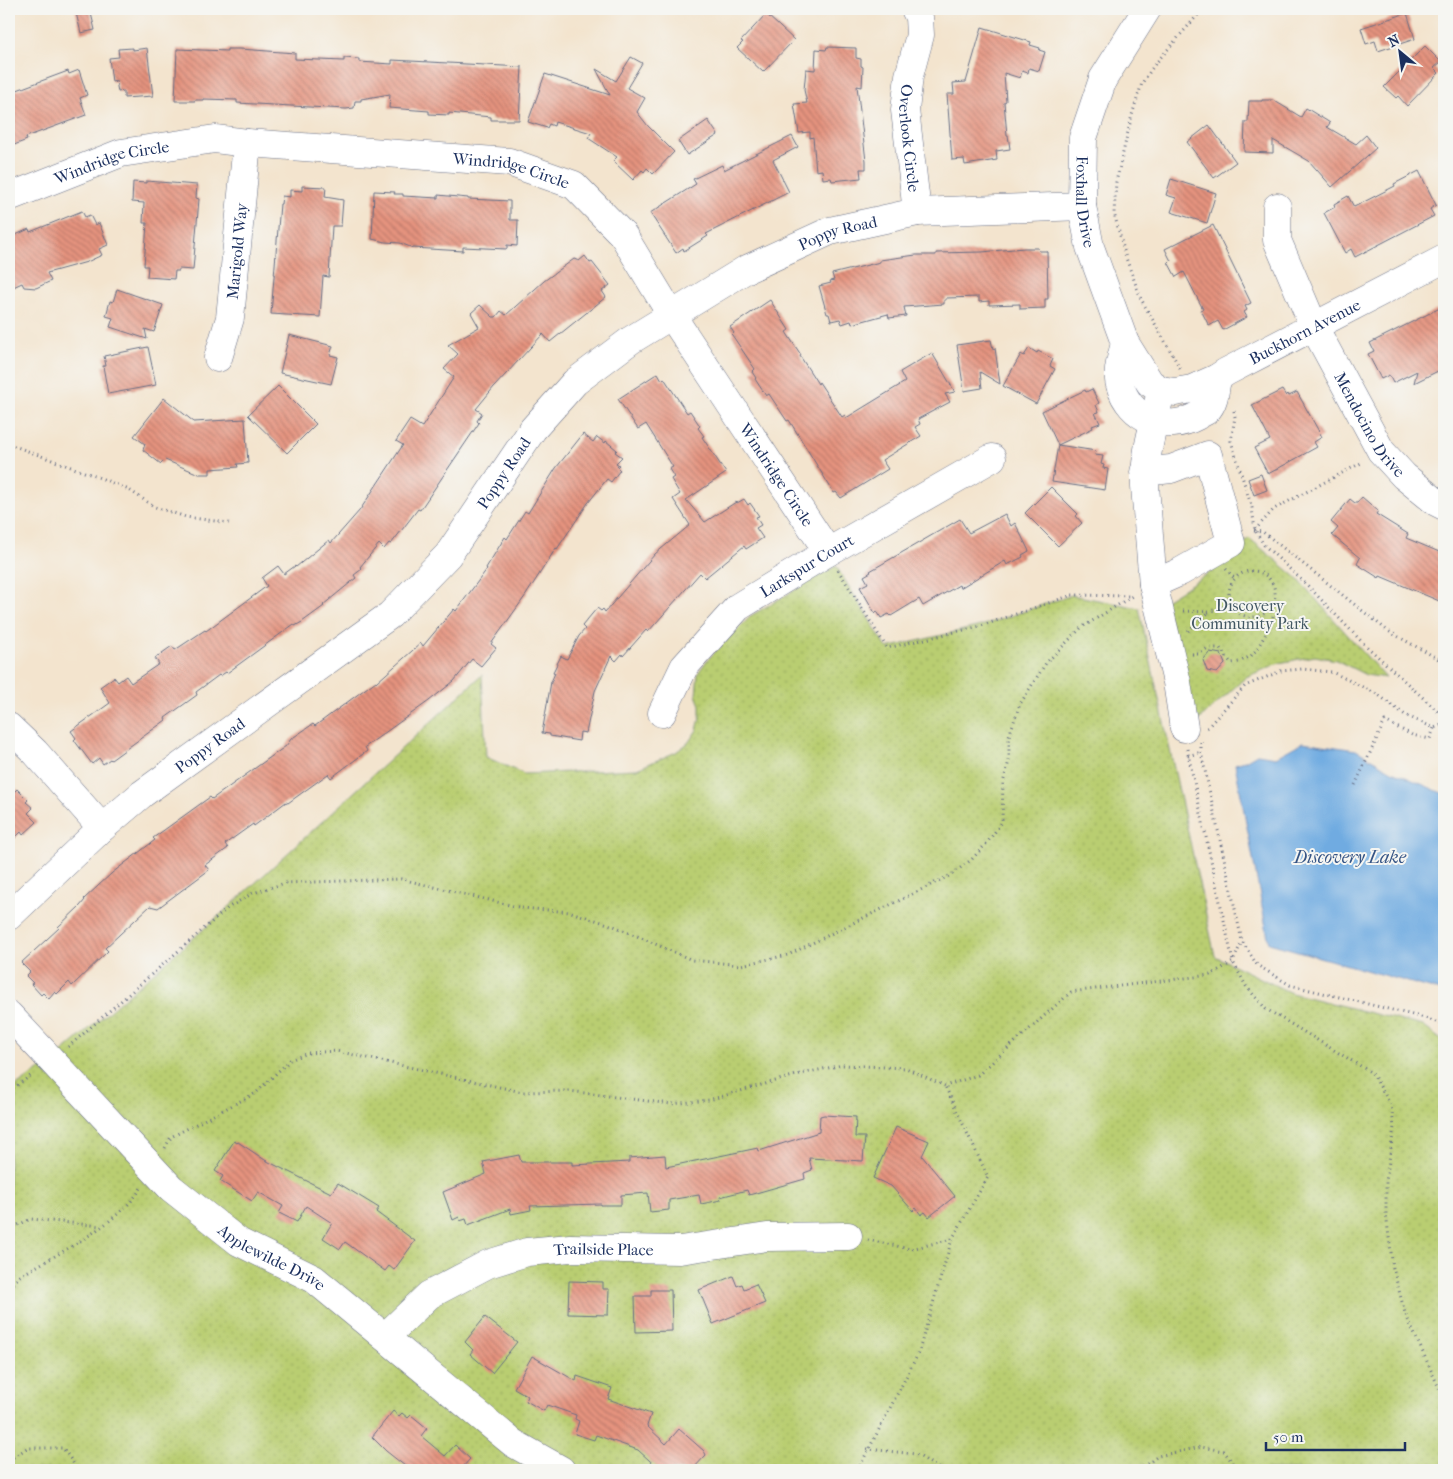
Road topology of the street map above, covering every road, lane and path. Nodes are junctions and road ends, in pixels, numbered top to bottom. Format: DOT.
graph roads {
  1 [pos="914,9"];
  2 [pos="1147,9"];
  3 [pos="1203,9"];
  4 [pos="246,143"];
  5 [pos="9,197"];
  6 [pos="1082,206"];
  7 [pos="1277,207"];
  8 [pos="917,212"];
  9 [pos="1444,259"];
  10 [pos="672,316"];
  11 [pos="1314,327"];
  12 [pos="1125,343"];
  13 [pos="218,358"];
  14 [pos="1217,378"];
  15 [pos="1192,389"];
  16 [pos="1162,390"];
  17 [pos="1154,423"];
  18 [pos="9,444"];
  19 [pos="1381,451"];
  20 [pos="992,458"];
  21 [pos="1144,472"];
  22 [pos="1444,506"];
  23 [pos="228,522"];
  24 [pos="1255,530"];
  25 [pos="1231,543"];
  26 [pos="832,559"];
  27 [pos="1142,590"];
  28 [pos="1231,604"];
  29 [pos="1270,608"];
  30 [pos="1208,612"];
  31 [pos="1180,616"];
  32 [pos="1183,628"];
  33 [pos="1187,652"];
  34 [pos="1444,662"];
  35 [pos="662,713"];
  36 [pos="1444,717"];
  37 [pos="1444,724"];
  38 [pos="9,727"];
  39 [pos="1184,728"];
  40 [pos="1434,728"];
  41 [pos="1201,752"];
  42 [pos="1188,756"];
  43 [pos="1355,785"];
  44 [pos="102,828"];
  45 [pos="9,916"];
  46 [pos="1242,941"];
  47 [pos="1232,962"];
  48 [pos="9,1014"];
  49 [pos="1444,1025"];
  50 [pos="52,1061"];
  51 [pos="945,1086"];
  52 [pos="9,1091"];
  53 [pos="153,1168"];
  54 [pos="102,1227"];
  55 [pos="9,1229"];
  56 [pos="848,1236"];
  57 [pos="952,1239"];
  58 [pos="9,1287"];
  59 [pos="385,1337"];
  60 [pos="1444,1399"];
  61 [pos="867,1449"];
  62 [pos="9,1460"];
  63 [pos="78,1470"];
  64 [pos="561,1470"];
  65 [pos="858,1470"];
  66 [pos="941,1470"];
  67 [pos="1139,1470"];
  68 [pos="1238,1470"];
  1 -- 8 [label="street, Overlook Circle"];
  2 -- 6 [label="street, Foxhall Drive"];
  3 -- 15 [label="path"];
  4 -- 5 [label="street, Windridge Circle"];
  4 -- 10 [label="street, Windridge Circle"];
  4 -- 13 [label="street, Marigold Way"];
  6 -- 8 [label="street, Poppy Road"];
  6 -- 12 [label="street, Foxhall Drive"];
  7 -- 11 [label="street, Mendocino Drive"];
  8 -- 10 [label="street, Poppy Road"];
  9 -- 11 [label="street, Buckhorn Avenue"];
  10 -- 26 [label="street, Windridge Circle"];
  10 -- 44 [label="street, Poppy Road"];
  11 -- 14 [label="street, Buckhorn Avenue"];
  11 -- 19 [label="street, Mendocino Drive"];
  12 -- 16 [label="street, Foxhall Drive"];
  12 -- 17 [label="street"];
  14 -- 15 [label="street, Buckhorn Avenue"];
  14 -- 17 [label="street"];
  14 -- 24 [label="path"];
  15 -- 16 [label="street, Buckhorn Avenue"];
  16 -- 17 [label="street"];
  17 -- 21 [label="street"];
  18 -- 23 [label="path"];
  19 -- 22 [label="street, Mendocino Drive"];
  19 -- 24 [label="path"];
  20 -- 26 [label="street, Larkspur Court"];
  21 -- 25 [label="street"];
  21 -- 27 [label="street"];
  24 -- 25 [label="path"];
  24 -- 34 [label="path"];
  24 -- 36 [label="path"];
  25 -- 27 [label="street"];
  26 -- 27 [label="path"];
  26 -- 35 [label="street, Larkspur Court"];
  27 -- 39 [label="street"];
  27 -- 50 [label="path"];
  28 -- 29 [label="path"];
  28 -- 29 [label="path"];
  28 -- 30 [label="path"];
  29 -- 33 [label="path"];
  30 -- 31 [label="path"];
  30 -- 32 [label="path"];
  37 -- 40 [label="path"];
  38 -- 44 [label="street"];
  39 -- 42 [label="path"];
  40 -- 41 [label="path"];
  40 -- 43 [label="path"];
  41 -- 42 [label="path"];
  41 -- 46 [label="path"];
  42 -- 47 [label="path"];
  44 -- 45 [label="street, Poppy Road"];
  46 -- 47 [label="path"];
  46 -- 49 [label="path"];
  47 -- 51 [label="path"];
  47 -- 60 [label="path"];
  48 -- 50 [label="street, Applewilde Drive"];
  50 -- 52 [label="path"];
  50 -- 53 [label="street, Applewilde Drive"];
  51 -- 53 [label="path"];
  51 -- 57 [label="path"];
  53 -- 54 [label="path"];
  53 -- 59 [label="street, Applewilde Drive"];
  54 -- 55 [label="path"];
  54 -- 58 [label="path"];
  56 -- 57 [label="path"];
  56 -- 59 [label="street, Trailside Place"];
  57 -- 61 [label="path"];
  59 -- 64 [label="street, Applewilde Drive"];
  61 -- 65 [label="path"];
  61 -- 66 [label="path"];
  62 -- 63 [label="path"];
  67 -- 68 [label="path"];
}
